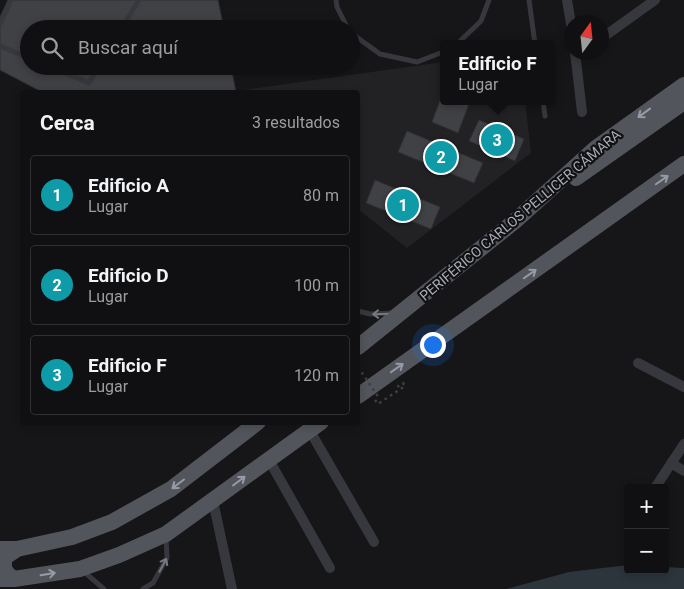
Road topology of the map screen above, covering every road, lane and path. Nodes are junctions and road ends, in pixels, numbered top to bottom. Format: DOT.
graph roads {
  1 [pos="11,0"];
  2 [pos="139,0"];
  3 [pos="336,0"];
  4 [pos="489,0"];
  5 [pos="529,0"];
  6 [pos="567,0"];
  7 [pos="655,0"];
  8 [pos="570,15"];
  9 [pos="127,20"];
  10 [pos="344,20"];
  11 [pos="0,24"];
  12 [pos="609,33"];
  13 [pos="360,40"];
  14 [pos="461,40"];
  15 [pos="534,40"];
  16 [pos="0,46"];
  17 [pos="440,53"];
  18 [pos="20,54"];
  19 [pos="578,60"];
  20 [pos="72,75"];
  21 [pos="93,75"];
  22 [pos="684,85"];
  23 [pos="684,102"];
  24 [pos="544,105"];
  25 [pos="582,112"];
  26 [pos="546,116"];
  27 [pos="684,164"];
  28 [pos="515,221"];
  29 [pos="360,311"];
  30 [pos="402,313"];
  31 [pos="360,345"];
  32 [pos="638,363"];
  33 [pos="360,370"];
  34 [pos="684,387"];
  35 [pos="360,395"];
  36 [pos="378,404"];
  37 [pos="254,425"];
  38 [pos="316,427"];
  39 [pos="684,444"];
  40 [pos="269,460"];
  41 [pos="672,463"];
  42 [pos="684,471"];
  43 [pos="657,484"];
  44 [pos="213,501"];
  45 [pos="166,534"];
  46 [pos="374,542"];
  47 [pos="0,549"];
  48 [pos="17,549"];
  49 [pos="330,568"];
  50 [pos="80,569"];
  51 [pos="7,579"];
  52 [pos="104,589"];
  53 [pos="143,589"];
  54 [pos="232,589"];
  1 -- 11 [label="lane"];
  2 -- 9 [label="lane"];
  3 -- 10 [label="lane"];
  4 -- 14 [label="lane"];
  5 -- 15 [label="lane"];
  6 -- 8 [label="street"];
  7 -- 12 [label="street"];
  13 -- 17 [label="lane"];
  16 -- 18 [label="lane"];
  19 -- 25 [label="street"];
  20 -- 21 [label="lane"];
  22 -- 28 [label="main road, PERIFÉRICO CARLOS PELLICER CÁMARA, one-way"];
  23 -- 28 [label="main road"];
  24 -- 26 [label="lane"];
  35 -- 27 [label="main road, one-way"];
  28 -- 30 [label="main road, PERIFÉRICO CARLOS PELLICER CÁMARA"];
  30 -- 29 [label="lane, one-way"];
  30 -- 31 [label="main road, PERIFÉRICO CARLOS PELLICER CÁMARA"];
  32 -- 34 [label="street"];
  33 -- 36 [label="path, bridge"];
  37 -- 48 [label="main road, one-way"];
  38 -- 40 [label="main road"];
  38 -- 46 [label="street"];
  39 -- 41 [label="street"];
  44 -- 40 [label="main road, one-way"];
  40 -- 49 [label="street"];
  41 -- 42 [label="street"];
  41 -- 43 [label="street"];
  44 -- 45 [label="main road"];
  44 -- 54 [label="street"];
  45 -- 50 [label="main road"];
  53 -- 45 [label="lane, one-way"];
  47 -- 48 [label="main road"];
  48 -- 51 [label="main road"];
  51 -- 50 [label="main road, one-way"];
  50 -- 52 [label="lane"];
}
